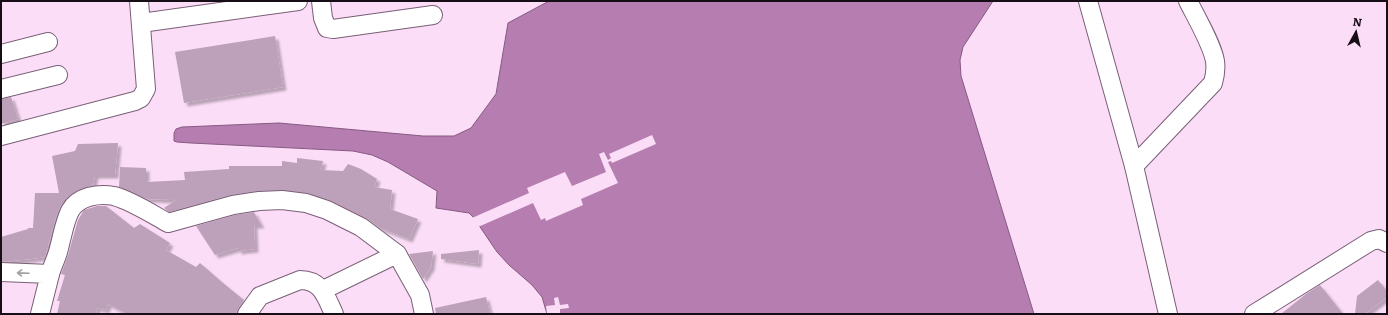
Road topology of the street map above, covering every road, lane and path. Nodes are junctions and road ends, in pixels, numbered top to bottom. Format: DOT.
graph roads {
  1 [pos="139,1"];
  2 [pos="298,1"];
  3 [pos="321,1"];
  4 [pos="1088,1"];
  5 [pos="1188,1"];
  6 [pos="433,15"];
  7 [pos="141,23"];
  8 [pos="48,42"];
  9 [pos="1,54"];
  10 [pos="58,75"];
  11 [pos="1,89"];
  12 [pos="1,136"];
  13 [pos="1134,166"];
  14 [pos="1387,243"];
  15 [pos="398,254"];
  16 [pos="1,272"];
  17 [pos="50,274"];
  18 [pos="323,290"];
  19 [pos="40,314"];
  20 [pos="247,314"];
  21 [pos="334,314"];
  22 [pos="424,314"];
  23 [pos="1168,314"];
  24 [pos="1254,314"];
  1 -- 7 [label="street"];
  2 -- 7 [label="street"];
  3 -- 6 [label="street"];
  4 -- 13 [label="street"];
  5 -- 13 [label="street"];
  7 -- 12 [label="street"];
  8 -- 9 [label="street"];
  10 -- 11 [label="street"];
  13 -- 23 [label="street"];
  14 -- 24 [label="street"];
  15 -- 17 [label="street"];
  15 -- 18 [label="street"];
  15 -- 22 [label="street"];
  17 -- 16 [label="street, one-way"];
  17 -- 19 [label="street"];
  18 -- 20 [label="street"];
  18 -- 21 [label="street"];
}
